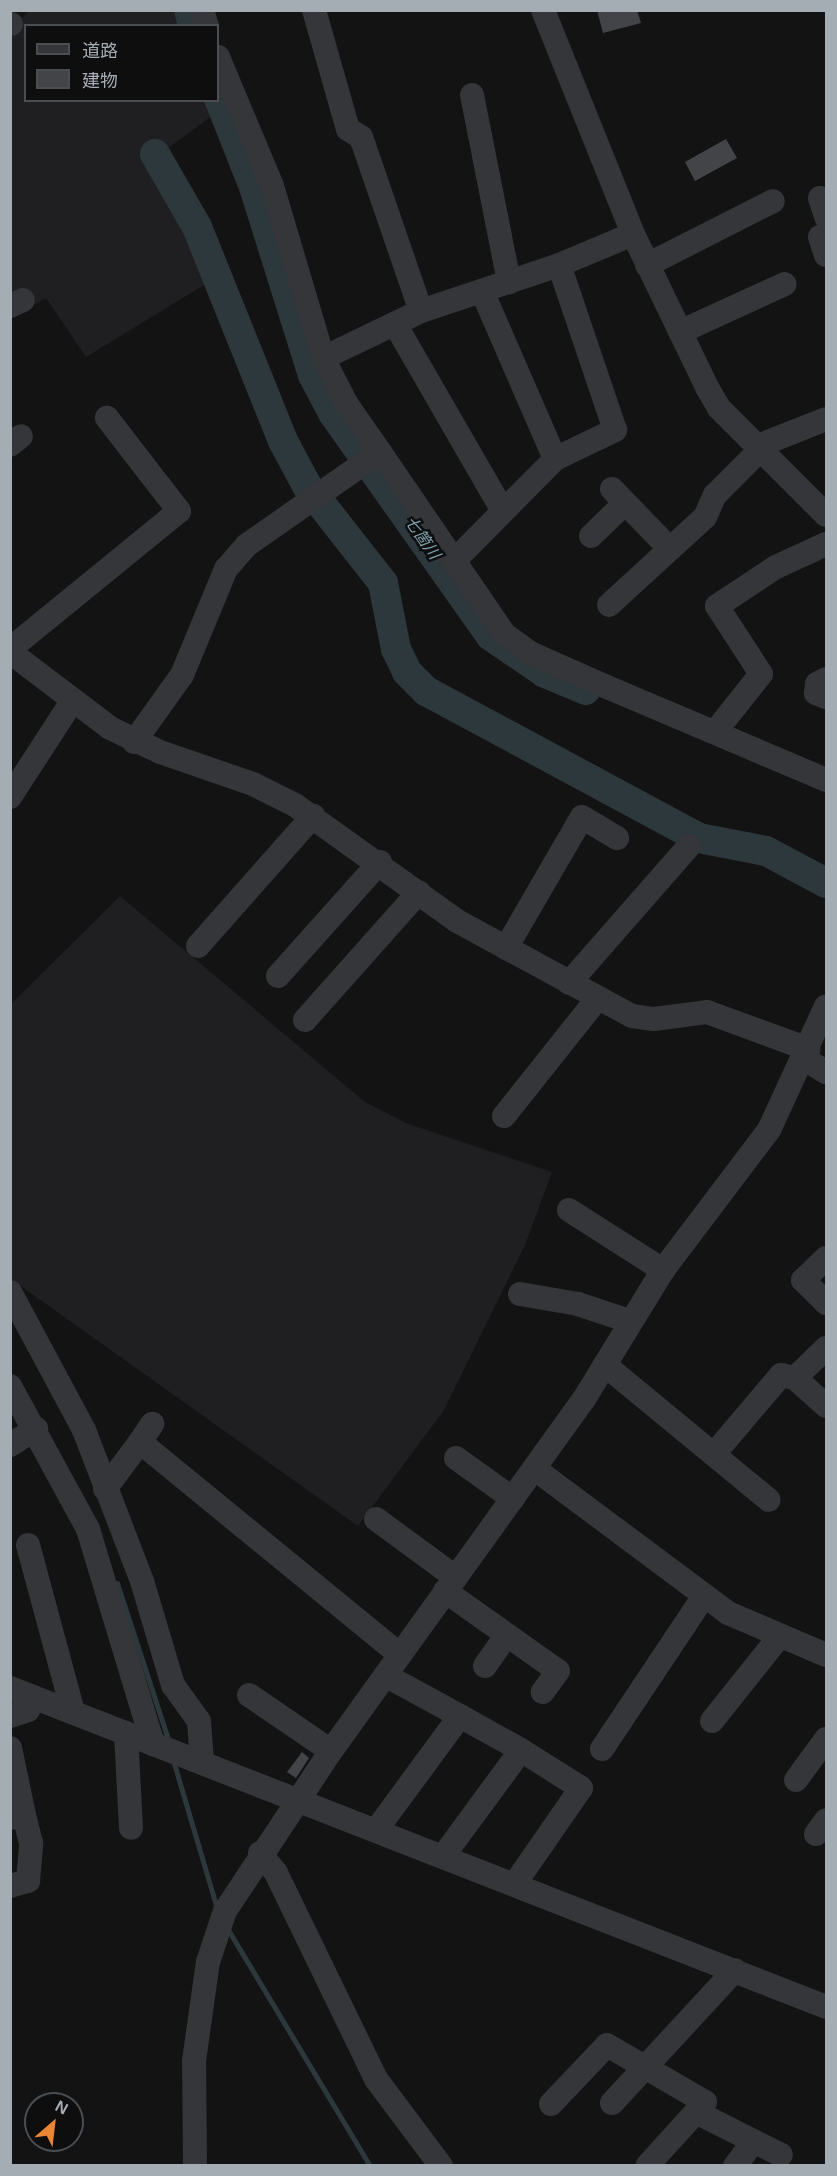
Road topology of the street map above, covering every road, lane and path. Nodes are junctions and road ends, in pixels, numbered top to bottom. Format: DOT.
graph roads {
  1 [pos="314,10"];
  2 [pos="543,10"];
  3 [pos="219,59"];
  4 [pos="472,95"];
  5 [pos="773,201"];
  6 [pos="633,234"];
  7 [pos="826,235"];
  8 [pos="826,255"];
  9 [pos="559,265"];
  10 [pos="647,265"];
  11 [pos="509,282"];
  12 [pos="785,284"];
  13 [pos="482,291"];
  14 [pos="421,311"];
  15 [pos="395,324"];
  16 [pos="680,332"];
  17 [pos="323,358"];
  18 [pos="107,418"];
  19 [pos="826,419"];
  20 [pos="761,450"];
  21 [pos="372,457"];
  22 [pos="555,459"];
  23 [pos="502,509"];
  24 [pos="826,515"];
  25 [pos="591,536"];
  26 [pos="826,544"];
  27 [pos="670,549"];
  28 [pos="455,560"];
  29 [pos="609,605"];
  30 [pos="10,651"];
  31 [pos="826,679"];
  32 [pos="826,698"];
  33 [pos="71,703"];
  34 [pos="715,732"];
  35 [pos="134,741"];
  36 [pos="826,780"];
  37 [pos="10,797"];
  38 [pos="313,816"];
  39 [pos="617,838"];
  40 [pos="689,846"];
  41 [pos="380,862"];
  42 [pos="419,892"];
  43 [pos="198,946"];
  44 [pos="506,948"];
  45 [pos="278,976"];
  46 [pos="569,983"];
  47 [pos="597,999"];
  48 [pos="826,1006"];
  49 [pos="305,1020"];
  50 [pos="807,1054"];
  51 [pos="826,1072"];
  52 [pos="504,1116"];
  53 [pos="569,1210"];
  54 [pos="826,1258"];
  55 [pos="663,1270"];
  56 [pos="10,1292"];
  57 [pos="520,1294"];
  58 [pos="826,1303"];
  59 [pos="629,1321"];
  60 [pos="826,1348"];
  61 [pos="605,1365"];
  62 [pos="795,1378"];
  63 [pos="10,1386"];
  64 [pos="826,1406"];
  65 [pos="36,1429"];
  66 [pos="10,1445"];
  67 [pos="714,1454"];
  68 [pos="456,1458"];
  69 [pos="535,1469"];
  70 [pos="105,1489"];
  71 [pos="513,1499"];
  72 [pos="770,1500"];
  73 [pos="376,1519"];
  74 [pos="28,1545"];
  75 [pos="450,1584"];
  76 [pos="704,1596"];
  77 [pos="507,1635"];
  78 [pos="779,1637"];
  79 [pos="825,1652"];
  80 [pos="399,1654"];
  81 [pos="485,1666"];
  82 [pos="385,1675"];
  83 [pos="10,1688"];
  84 [pos="543,1692"];
  85 [pos="249,1695"];
  86 [pos="33,1697"];
  87 [pos="73,1712"];
  88 [pos="10,1716"];
  89 [pos="460,1716"];
  90 [pos="712,1721"];
  91 [pos="126,1733"];
  92 [pos="826,1739"];
  93 [pos="10,1748"];
  94 [pos="164,1748"];
  95 [pos="602,1749"];
  96 [pos="521,1750"];
  97 [pos="331,1751"];
  98 [pos="202,1762"];
  99 [pos="796,1780"];
  100 [pos="297,1800"];
  101 [pos="17,1816"];
  102 [pos="131,1828"];
  103 [pos="377,1829"];
  104 [pos="260,1853"];
  105 [pos="444,1855"];
  106 [pos="516,1882"];
  107 [pos="10,1886"];
  108 [pos="735,1970"];
  109 [pos="826,2007"];
  110 [pos="645,2067"];
  111 [pos="612,2103"];
  112 [pos="551,2104"];
  113 [pos="696,2112"];
  114 [pos="754,2141"];
  115 [pos="781,2155"];
  116 [pos="195,2166"];
  117 [pos="441,2166"];
  118 [pos="647,2166"];
  119 [pos="735,2166"];
  1 -- 14 [label="street"];
  2 -- 6 [label="street"];
  3 -- 17 [label="street"];
  4 -- 11 [label="street"];
  5 -- 10 [label="street"];
  6 -- 9 [label="street"];
  6 -- 10 [label="street"];
  7 -- 8 [label="street"];
  9 -- 11 [label="street"];
  9 -- 22 [label="street"];
  10 -- 16 [label="street"];
  11 -- 13 [label="street"];
  12 -- 16 [label="street"];
  13 -- 14 [label="street"];
  13 -- 22 [label="street"];
  14 -- 15 [label="street"];
  15 -- 17 [label="street"];
  15 -- 23 [label="street"];
  16 -- 20 [label="street"];
  17 -- 21 [label="street"];
  18 -- 30 [label="street"];
  19 -- 20 [label="street"];
  20 -- 24 [label="street"];
  20 -- 27 [label="street"];
  21 -- 28 [label="street"];
  21 -- 35 [label="street"];
  22 -- 23 [label="street"];
  23 -- 28 [label="street"];
  25 -- 27 [label="street"];
  26 -- 34 [label="street"];
  27 -- 29 [label="street"];
  28 -- 34 [label="street"];
  30 -- 33 [label="street"];
  31 -- 32 [label="street"];
  33 -- 35 [label="street"];
  33 -- 37 [label="street"];
  34 -- 36 [label="street"];
  35 -- 38 [label="street"];
  38 -- 41 [label="street"];
  38 -- 43 [label="street"];
  39 -- 44 [label="street"];
  40 -- 46 [label="street"];
  41 -- 42 [label="street"];
  41 -- 45 [label="street"];
  42 -- 44 [label="street"];
  42 -- 49 [label="street"];
  44 -- 46 [label="street"];
  46 -- 47 [label="street"];
  47 -- 50 [label="street"];
  47 -- 52 [label="street"];
  48 -- 50 [label="street"];
  50 -- 51 [label="street"];
  50 -- 55 [label="street"];
  53 -- 55 [label="street"];
  54 -- 58 [label="street"];
  55 -- 59 [label="street"];
  56 -- 70 [label="street"];
  57 -- 59 [label="street"];
  59 -- 61 [label="street"];
  60 -- 62 [label="street"];
  61 -- 67 [label="street"];
  61 -- 69 [label="street"];
  62 -- 64 [label="street"];
  62 -- 67 [label="street"];
  63 -- 65 [label="street"];
  65 -- 66 [label="street"];
  65 -- 94 [label="street"];
  67 -- 72 [label="street"];
  68 -- 71 [label="street"];
  69 -- 71 [label="street"];
  69 -- 76 [label="street"];
  70 -- 80 [label="street"];
  70 -- 98 [label="street"];
  71 -- 75 [label="street"];
  73 -- 75 [label="street"];
  74 -- 87 [label="street"];
  75 -- 77 [label="street"];
  75 -- 80 [label="street"];
  76 -- 78 [label="street"];
  76 -- 95 [label="street"];
  77 -- 81 [label="street"];
  77 -- 84 [label="street"];
  78 -- 79 [label="street"];
  78 -- 90 [label="street"];
  80 -- 82 [label="street"];
  82 -- 89 [label="street"];
  82 -- 97 [label="street"];
  83 -- 86 [label="street"];
  85 -- 97 [label="street"];
  86 -- 87 [label="street"];
  86 -- 88 [label="street"];
  87 -- 91 [label="street"];
  89 -- 96 [label="street"];
  89 -- 103 [label="street"];
  91 -- 94 [label="street"];
  91 -- 102 [label="street"];
  92 -- 99 [label="street"];
  93 -- 101 [label="street"];
  94 -- 98 [label="street"];
  96 -- 105 [label="street"];
  96 -- 106 [label="street"];
  97 -- 100 [label="street"];
  98 -- 100 [label="street"];
  100 -- 103 [label="street"];
  100 -- 104 [label="street"];
  101 -- 107 [label="street"];
  103 -- 105 [label="street"];
  104 -- 116 [label="street"];
  104 -- 117 [label="street"];
  105 -- 106 [label="street"];
  106 -- 108 [label="street"];
  108 -- 109 [label="street"];
  108 -- 110 [label="street"];
  110 -- 111 [label="street"];
  110 -- 112 [label="street"];
  110 -- 113 [label="street"];
  113 -- 114 [label="street"];
  113 -- 118 [label="street"];
  114 -- 115 [label="street"];
  114 -- 119 [label="street"];
}
